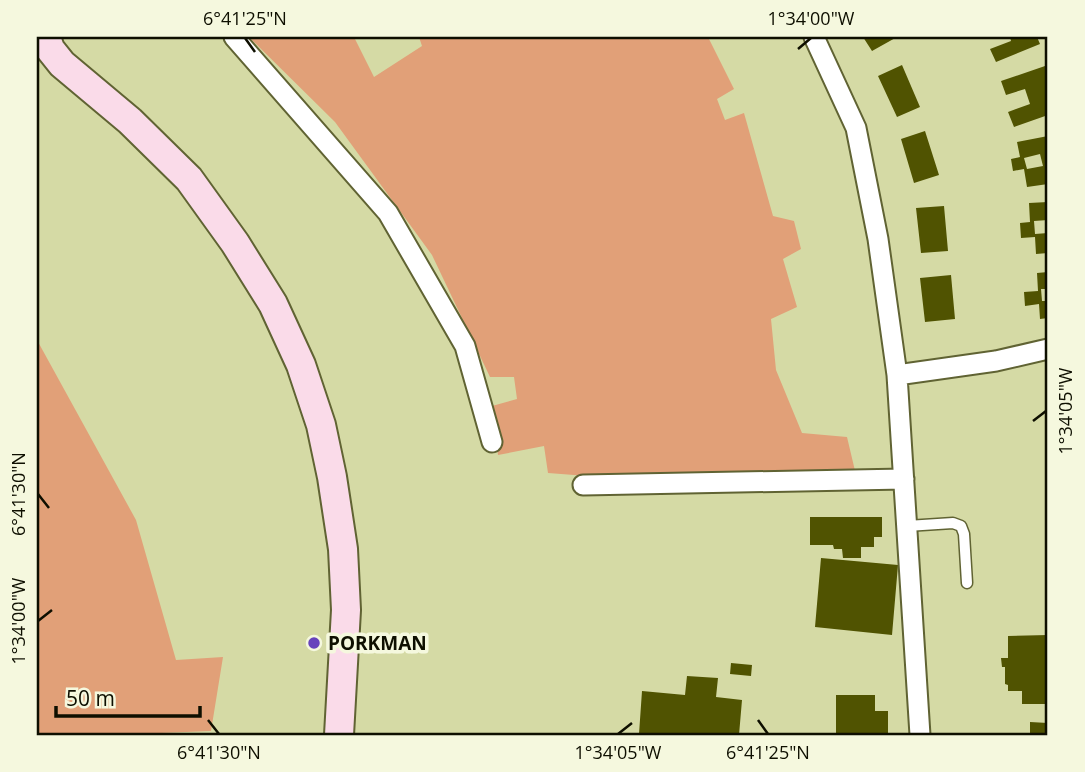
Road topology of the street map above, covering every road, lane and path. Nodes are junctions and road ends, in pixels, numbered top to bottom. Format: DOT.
graph roads {
  1 [pos="44,37"];
  2 [pos="234,37"];
  3 [pos="814,37"];
  4 [pos="1048,349"];
  5 [pos="897,375"];
  6 [pos="492,442"];
  7 [pos="904,480"];
  8 [pos="583,485"];
  9 [pos="906,526"];
  10 [pos="967,583"];
  11 [pos="339,735"];
  12 [pos="920,735"];
  1 -- 11 [label="street"];
  2 -- 6 [label="street"];
  3 -- 5 [label="street"];
  4 -- 5 [label="street"];
  5 -- 7 [label="street"];
  7 -- 8 [label="street"];
  7 -- 9 [label="street"];
  9 -- 10 [label="lane"];
  9 -- 12 [label="street"];
}
